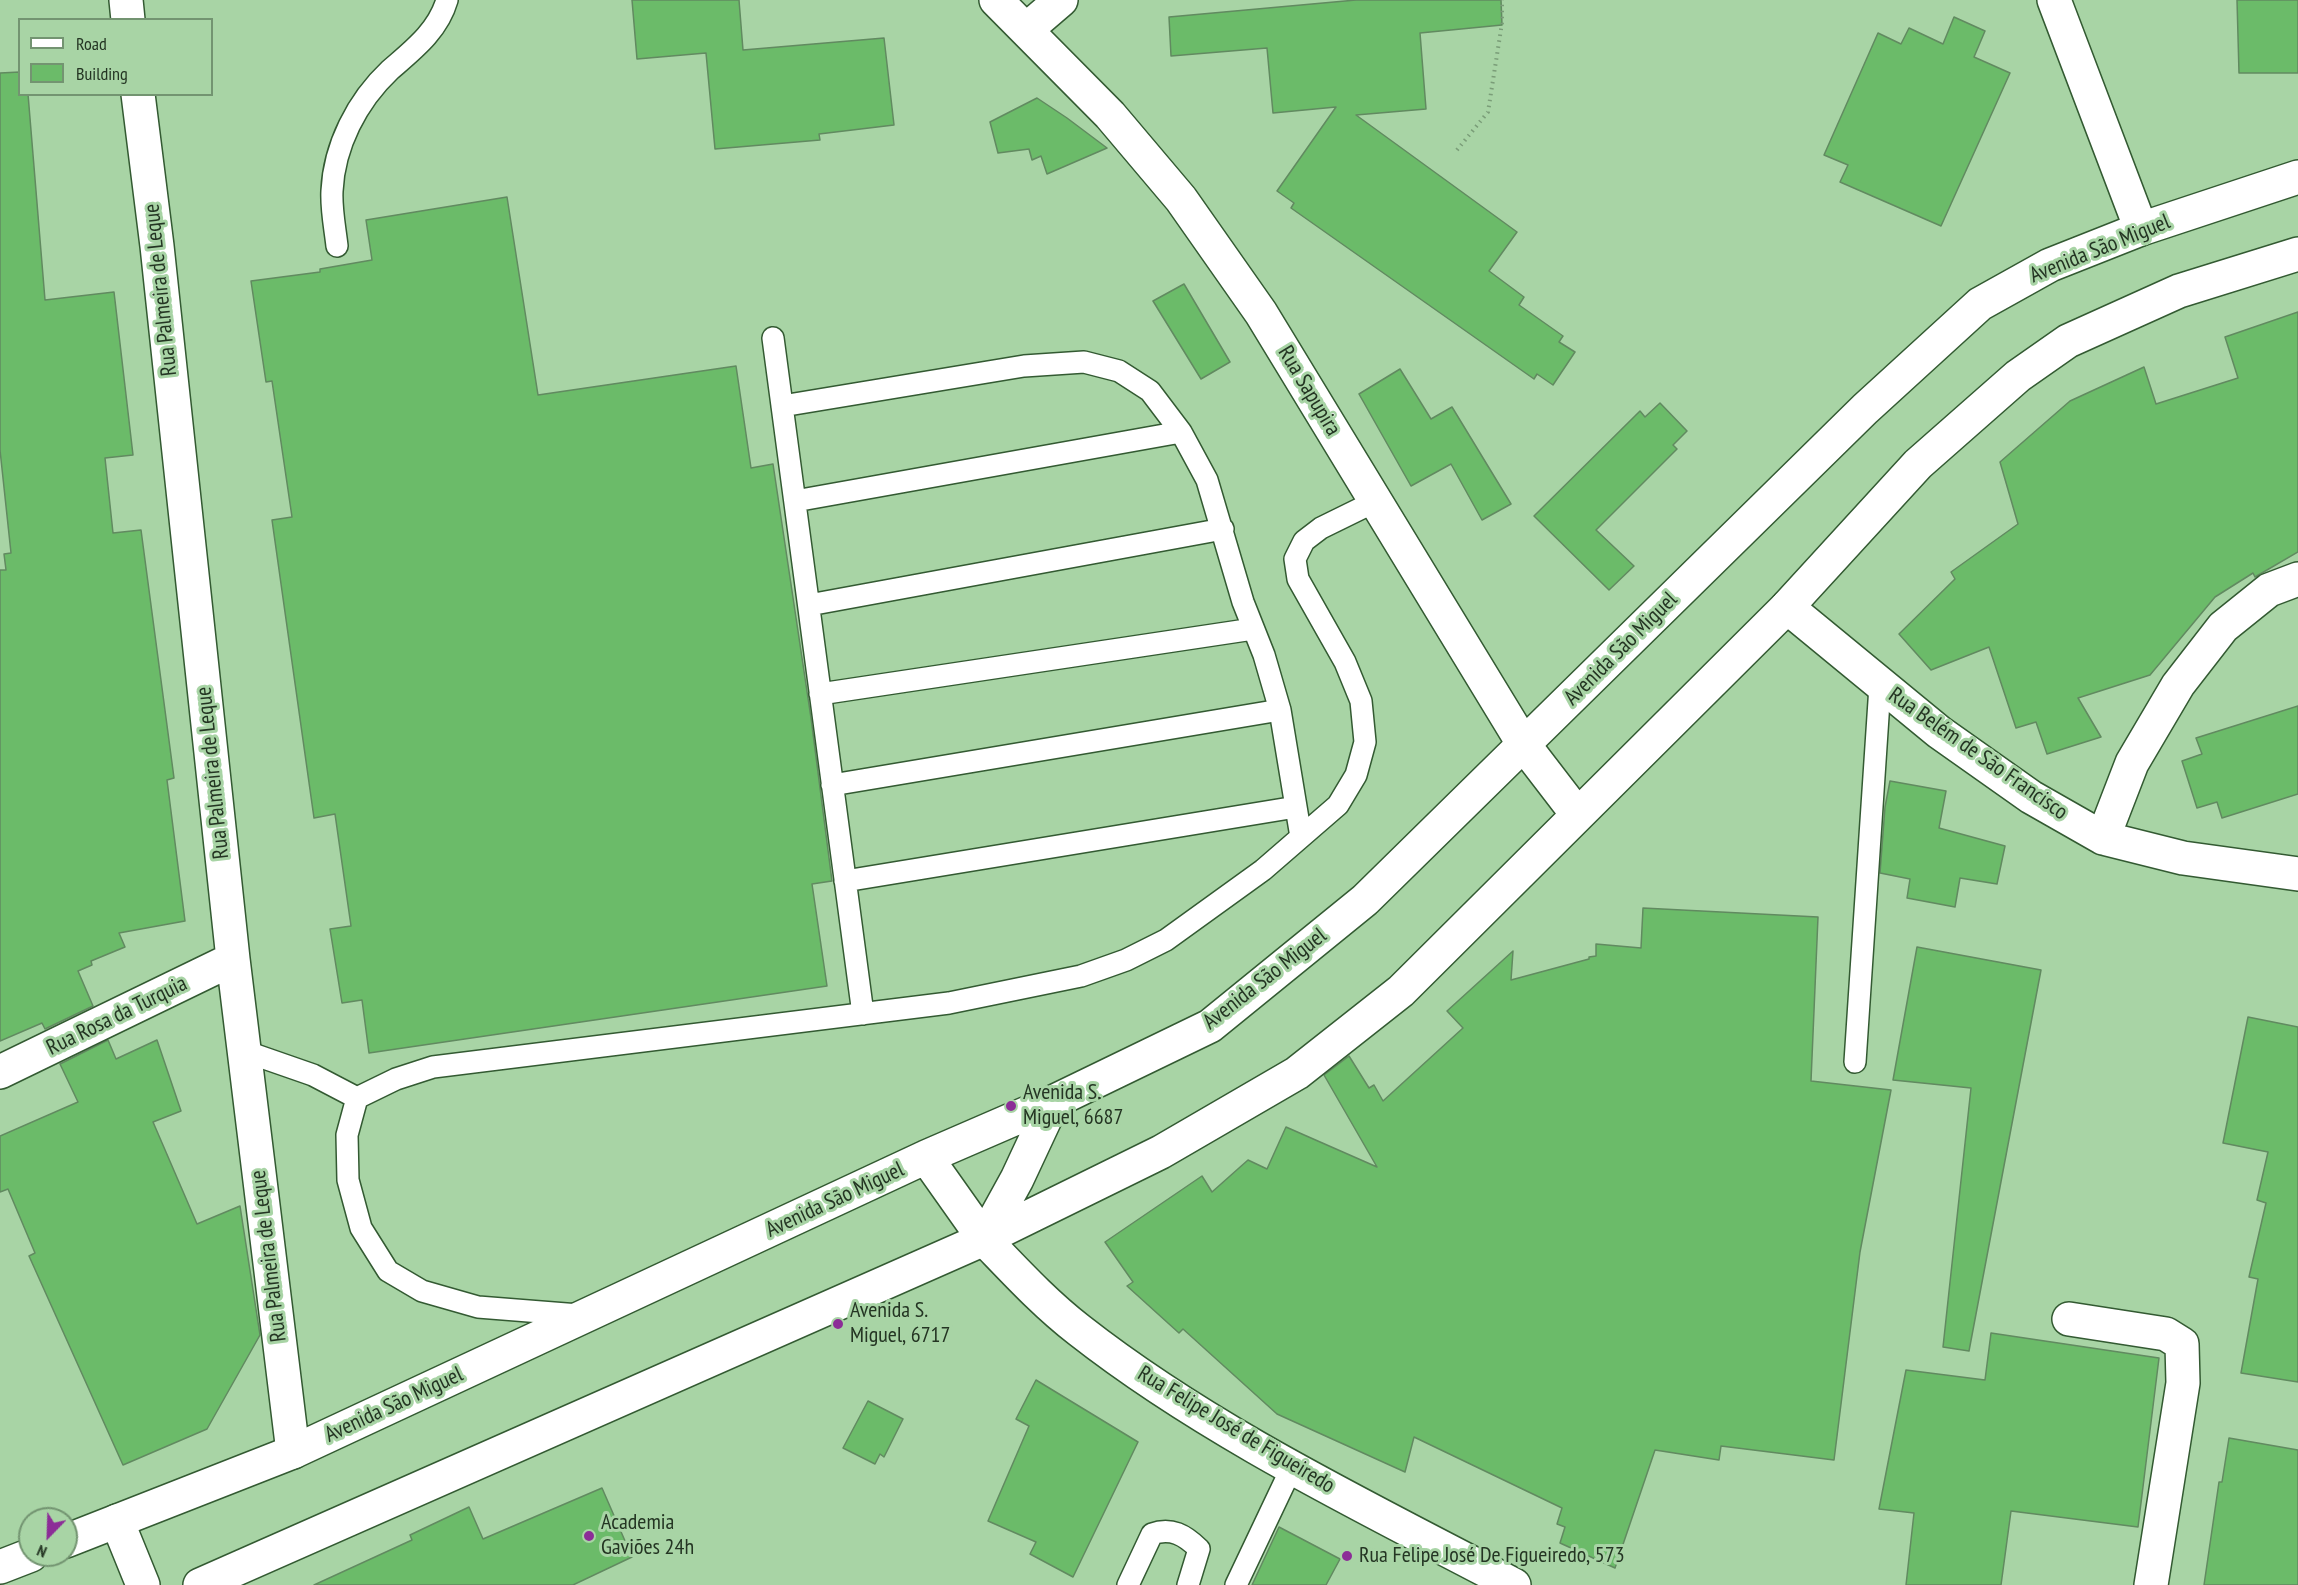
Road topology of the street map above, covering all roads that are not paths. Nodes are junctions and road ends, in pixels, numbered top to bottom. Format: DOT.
graph roads {
  1 [pos="126,0"];
  2 [pos="447,0"];
  3 [pos="996,0"];
  4 [pos="1061,0"];
  5 [pos="2054,0"];
  6 [pos="128,18"];
  7 [pos="1026,30"];
  8 [pos="138,96"];
  9 [pos="2298,177"];
  10 [pos="2141,229"];
  11 [pos="337,246"];
  12 [pos="2298,254"];
  13 [pos="772,338"];
  14 [pos="782,406"];
  15 [pos="1181,432"];
  16 [pos="795,501"];
  17 [pos="1376,501"];
  18 [pos="1223,529"];
  19 [pos="2298,579"];
  20 [pos="809,605"];
  21 [pos="1787,606"];
  22 [pos="1253,629"];
  23 [pos="1880,686"];
  24 [pos="820,693"];
  25 [pos="1281,710"];
  26 [pos="1524,745"];
  27 [pos="832,785"];
  28 [pos="1296,807"];
  29 [pos="1577,814"];
  30 [pos="1301,837"];
  31 [pos="2103,838"];
  32 [pos="2298,874"];
  33 [pos="845,881"];
  34 [pos="233,959"];
  35 [pos="863,1014"];
  36 [pos="244,1051"];
  37 [pos="1854,1062"];
  38 [pos="0,1072"];
  39 [pos="357,1098"];
  40 [pos="1053,1102"];
  41 [pos="926,1157"];
  42 [pos="984,1239"];
  43 [pos="586,1316"];
  44 [pos="2069,1319"];
  45 [pos="292,1452"];
  46 [pos="1292,1467"];
  47 [pos="117,1521"];
  48 [pos="78,1536"];
  49 [pos="18,1560"];
  50 [pos="0,1567"];
  51 [pos="142,1585"];
  52 [pos="200,1585"];
  53 [pos="1128,1585"];
  54 [pos="1188,1585"];
  55 [pos="1236,1585"];
  56 [pos="1514,1585"];
  57 [pos="2151,1585"];
  1 -- 6 [label="main road"];
  2 -- 11 [label="lane"];
  3 -- 7 [label="main road, Rua Sapupira"];
  4 -- 7 [label="main road"];
  5 -- 10 [label="main road"];
  7 -- 17 [label="main road, Rua Sapupira"];
  8 -- 34 [label="main road, Rua Palmeira de Leque"];
  9 -- 10 [label="main road, Avenida São Miguel"];
  10 -- 26 [label="main road, Avenida São Miguel"];
  12 -- 21 [label="main road"];
  13 -- 14 [label="lane"];
  14 -- 15 [label="lane"];
  14 -- 16 [label="lane"];
  15 -- 16 [label="lane"];
  15 -- 18 [label="lane"];
  16 -- 20 [label="lane"];
  17 -- 26 [label="main road, Rua Sapupira"];
  17 -- 30 [label="lane"];
  18 -- 20 [label="lane"];
  18 -- 22 [label="lane"];
  19 -- 31 [label="main road"];
  20 -- 24 [label="lane"];
  21 -- 23 [label="main road, Rua Belém de São Francisco"];
  21 -- 29 [label="main road"];
  22 -- 24 [label="lane"];
  22 -- 25 [label="lane"];
  23 -- 31 [label="main road, Rua Belém de São Francisco"];
  23 -- 37 [label="lane"];
  24 -- 27 [label="lane"];
  25 -- 27 [label="lane"];
  25 -- 28 [label="lane"];
  26 -- 29 [label="main road, Rua Sapupira"];
  26 -- 40 [label="main road, Avenida São Miguel"];
  27 -- 33 [label="lane"];
  28 -- 30 [label="lane"];
  28 -- 33 [label="lane"];
  29 -- 42 [label="main road"];
  30 -- 35 [label="lane"];
  31 -- 32 [label="main road, Rua Belém de São Francisco"];
  33 -- 35 [label="lane"];
  34 -- 36 [label="main road, Rua Palmeira de Leque"];
  34 -- 38 [label="main road, Rua Rosa da Turquia"];
  35 -- 39 [label="lane"];
  36 -- 39 [label="lane"];
  36 -- 45 [label="main road, Rua Palmeira de Leque"];
  39 -- 43 [label="lane"];
  40 -- 41 [label="main road, Avenida São Miguel"];
  40 -- 42 [label="main road"];
  41 -- 42 [label="main road, Rua Felipe José de Figueiredo"];
  41 -- 43 [label="main road, Avenida São Miguel"];
  42 -- 46 [label="main road, Rua Felipe José de Figueiredo"];
  42 -- 52 [label="main road"];
  43 -- 45 [label="main road, Avenida São Miguel"];
  44 -- 57 [label="main road"];
  45 -- 47 [label="main road, Avenida São Miguel"];
  46 -- 55 [label="lane"];
  46 -- 56 [label="main road, Rua Felipe José de Figueiredo"];
  47 -- 48 [label="main road, Avenida São Miguel"];
  47 -- 51 [label="main road"];
  49 -- 50 [label="main road"];
  53 -- 54 [label="lane"];
}
